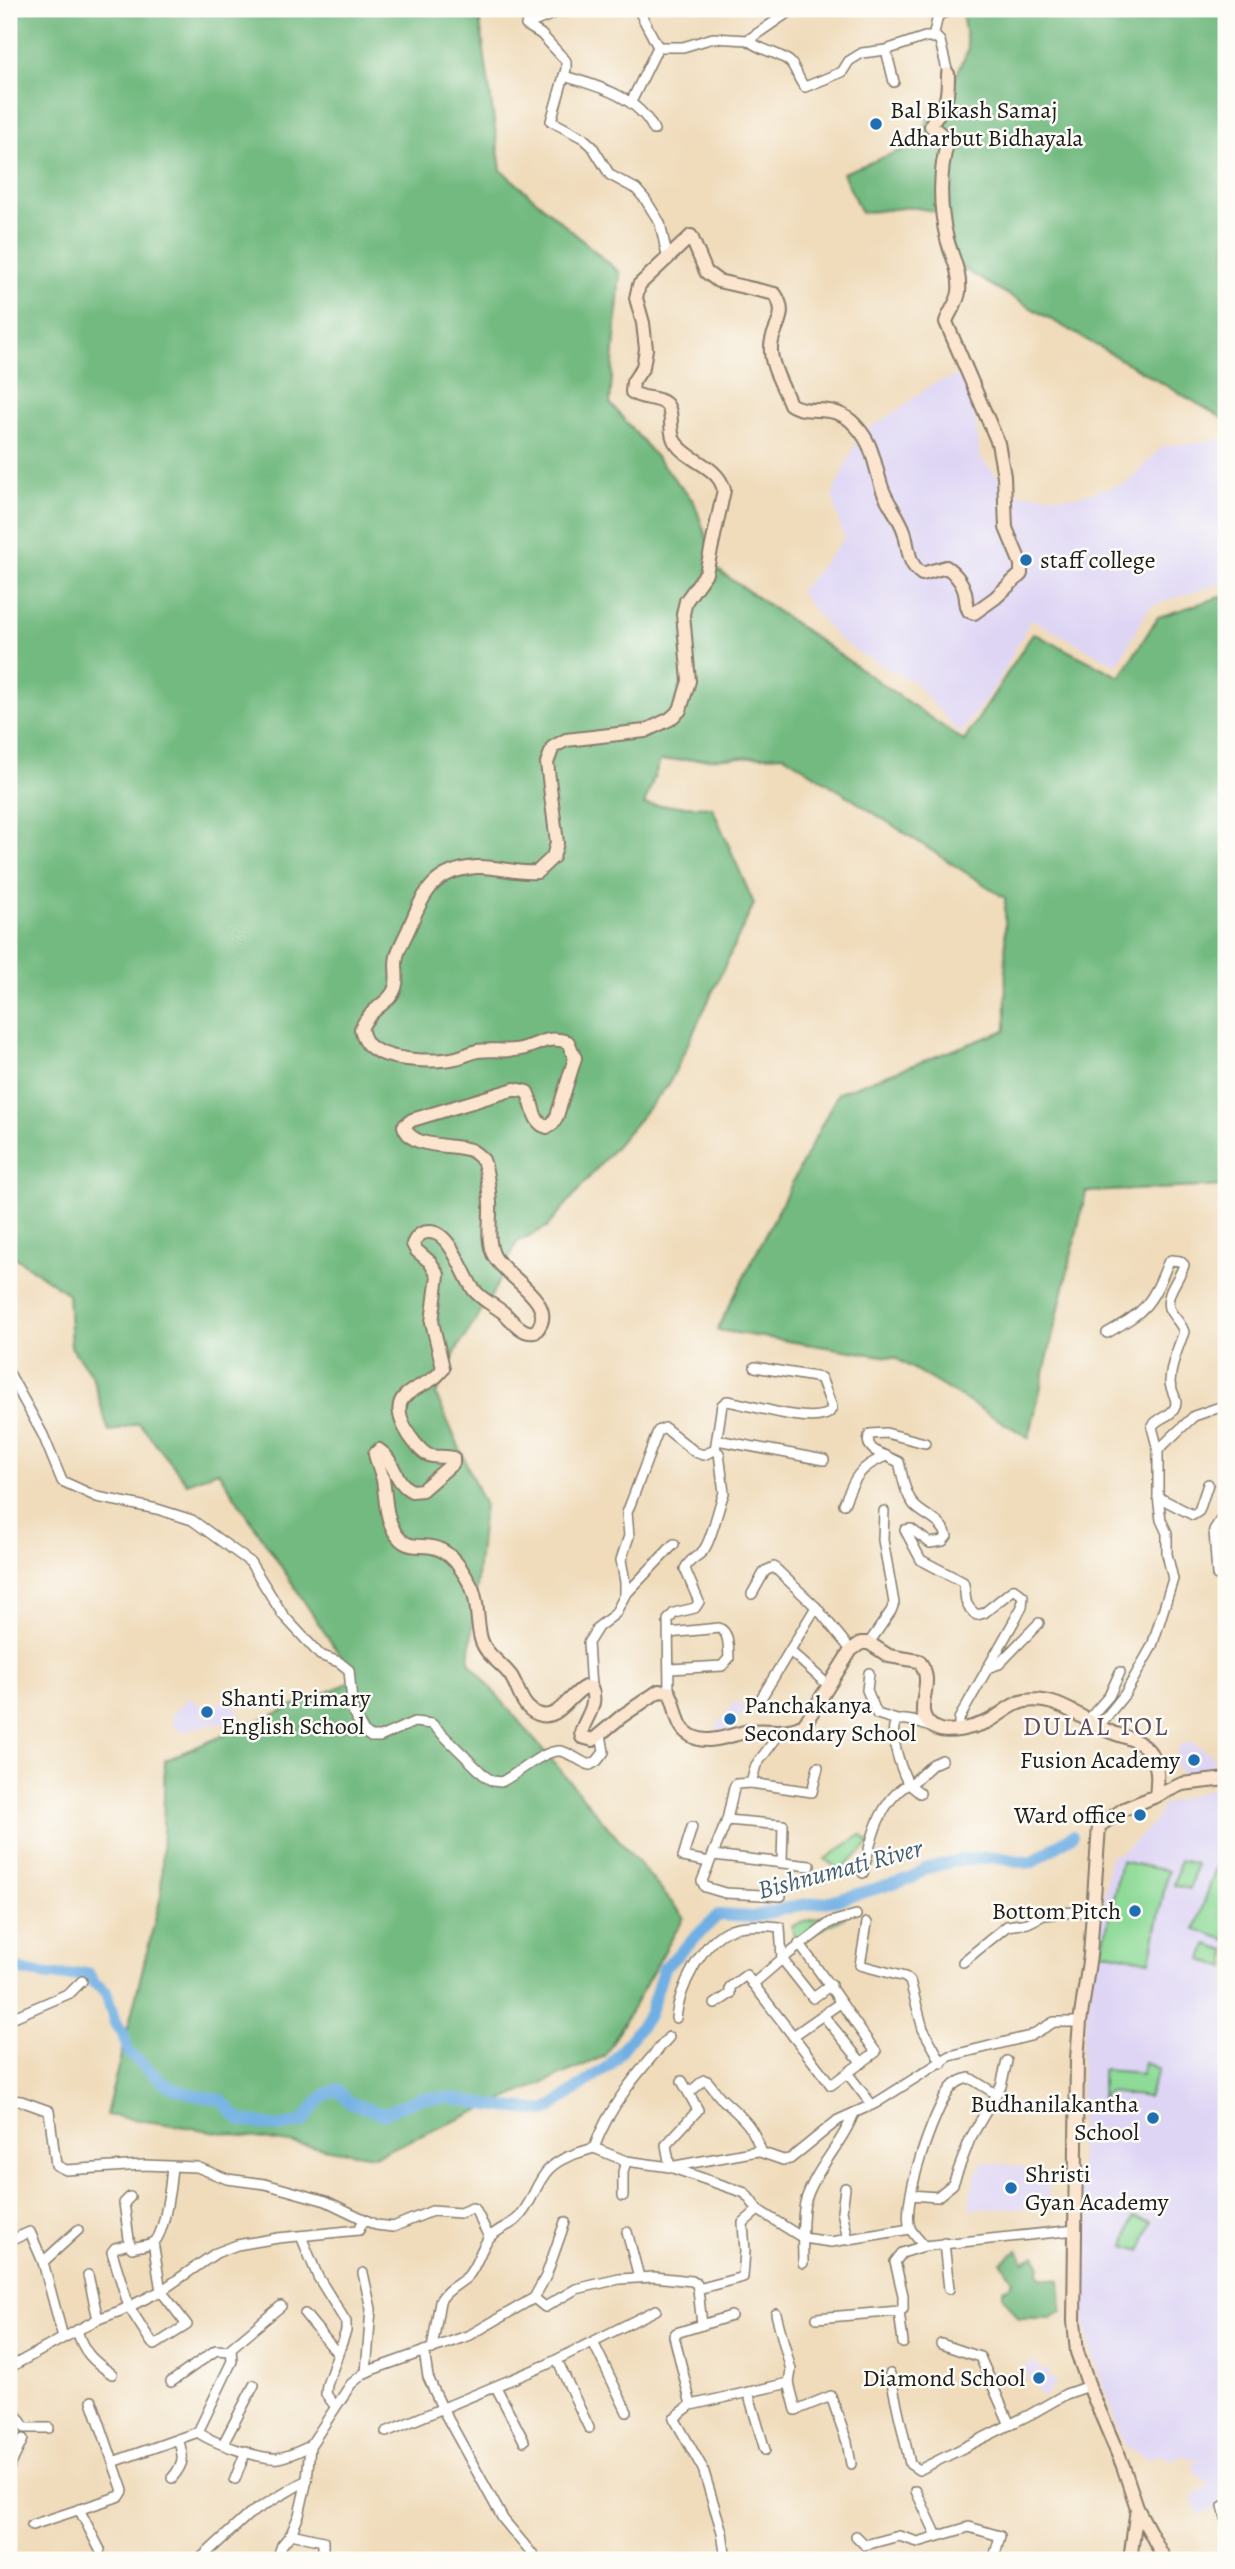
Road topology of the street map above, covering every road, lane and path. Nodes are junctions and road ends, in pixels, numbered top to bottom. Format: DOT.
graph roads {
  1 [pos="565,9"];
  2 [pos="638,9"];
  3 [pos="793,9"];
  4 [pos="957,9"];
  5 [pos="933,37"];
  6 [pos="748,40"];
  7 [pos="658,47"];
  8 [pos="886,50"];
  9 [pos="947,74"];
  10 [pos="564,76"];
  11 [pos="894,82"];
  12 [pos="631,102"];
  13 [pos="654,130"];
  14 [pos="668,260"];
  15 [pos="1107,1333"];
  16 [pos="755,1367"];
  17 [pos="9,1373"];
  18 [pos="1226,1405"];
  19 [pos="925,1443"];
  20 [pos="716,1445"];
  21 [pos="1158,1450"];
  22 [pos="886,1457"];
  23 [pos="824,1460"];
  24 [pos="1209,1484"];
  25 [pos="1158,1497"];
  26 [pos="1226,1499"];
  27 [pos="844,1504"];
  28 [pos="884,1511"];
  29 [pos="674,1544"];
  30 [pos="1217,1575"];
  31 [pos="752,1594"];
  32 [pos="625,1595"];
  33 [pos="816,1607"];
  34 [pos="1039,1623"];
  35 [pos="669,1633"];
  36 [pos="869,1643"];
  37 [pos="851,1650"];
  38 [pos="789,1651"];
  39 [pos="987,1668"];
  40 [pos="670,1669"];
  41 [pos="1119,1672"];
  42 [pos="869,1673"];
  43 [pos="828,1685"];
  44 [pos="591,1688"];
  45 [pos="669,1692"];
  46 [pos="760,1700"];
  47 [pos="897,1720"];
  48 [pos="1093,1723"];
  49 [pos="959,1728"];
  50 [pos="938,1729"];
  51 [pos="780,1733"];
  52 [pos="601,1734"];
  53 [pos="942,1760"];
  54 [pos="818,1767"];
  55 [pos="1226,1779"];
  56 [pos="751,1783"];
  57 [pos="909,1784"];
  58 [pos="920,1793"];
  59 [pos="1156,1796"];
  60 [pos="727,1819"];
  61 [pos="692,1827"];
  62 [pos="711,1859"];
  63 [pos="782,1863"];
  64 [pos="810,1866"];
  65 [pos="863,1872"];
  66 [pos="781,1896"];
  67 [pos="1094,1910"];
  68 [pos="856,1915"];
  69 [pos="867,1923"];
  70 [pos="799,1944"];
  71 [pos="782,1959"];
  72 [pos="962,1962"];
  73 [pos="82,1981"];
  74 [pos="753,1984"];
  75 [pos="831,1985"];
  76 [pos="839,2003"];
  77 [pos="715,2004"];
  78 [pos="823,2015"];
  79 [pos="676,2018"];
  80 [pos="9,2019"];
  81 [pos="1080,2022"];
  82 [pos="793,2036"];
  83 [pos="669,2037"];
  84 [pos="1007,2061"];
  85 [pos="862,2063"];
  86 [pos="942,2063"];
  87 [pos="848,2074"];
  88 [pos="681,2081"];
  89 [pos="689,2093"];
  90 [pos="996,2094"];
  91 [pos="9,2100"];
  92 [pos="872,2105"];
  93 [pos="854,2113"];
  94 [pos="594,2148"];
  95 [pos="761,2151"];
  96 [pos="626,2161"];
  97 [pos="172,2167"];
  98 [pos="670,2167"];
  99 [pos="845,2188"];
  100 [pos="911,2195"];
  101 [pos="623,2196"];
  102 [pos="130,2197"];
  103 [pos="758,2210"];
  104 [pos="364,2219"];
  105 [pos="565,2222"];
  106 [pos="78,2230"];
  107 [pos="911,2230"];
  108 [pos="1076,2230"];
  109 [pos="627,2232"];
  110 [pos="301,2236"];
  111 [pos="489,2238"];
  112 [pos="803,2238"];
  113 [pos="849,2239"];
  114 [pos="9,2241"];
  115 [pos="153,2242"];
  116 [pos="944,2243"];
  117 [pos="129,2244"];
  118 [pos="924,2246"];
  119 [pos="43,2262"];
  120 [pos="803,2263"];
  121 [pos="363,2273"];
  122 [pos="88,2275"];
  123 [pos="639,2277"];
  124 [pos="698,2289"];
  125 [pos="949,2289"];
  126 [pos="161,2291"];
  127 [pos="534,2298"];
  128 [pos="281,2306"];
  129 [pos="129,2308"];
  130 [pos="656,2310"];
  131 [pos="898,2311"];
  132 [pos="305,2314"];
  133 [pos="776,2314"];
  134 [pos="731,2316"];
  135 [pos="817,2318"];
  136 [pos="98,2319"];
  137 [pos="702,2325"];
  138 [pos="77,2330"];
  139 [pos="63,2337"];
  140 [pos="593,2342"];
  141 [pos="903,2343"];
  142 [pos="940,2344"];
  143 [pos="428,2350"];
  144 [pos="230,2351"];
  145 [pos="337,2353"];
  146 [pos="557,2360"];
  147 [pos="9,2370"];
  148 [pos="366,2372"];
  149 [pos="112,2374"];
  150 [pos="890,2374"];
  151 [pos="171,2382"];
  152 [pos="789,2383"];
  153 [pos="254,2385"];
  154 [pos="1089,2386"];
  155 [pos="496,2387"];
  156 [pos="748,2392"];
  157 [pos="92,2402"];
  158 [pos="9,2404"];
  159 [pos="691,2405"];
  160 [pos="335,2406"];
  161 [pos="443,2410"];
  162 [pos="627,2412"];
  163 [pos="1010,2425"];
  164 [pos="50,2428"];
  165 [pos="589,2428"];
  166 [pos="198,2432"];
  167 [pos="386,2432"];
  168 [pos="23,2439"];
  169 [pos="178,2440"];
  170 [pos="524,2441"];
  171 [pos="223,2444"];
  172 [pos="310,2446"];
  173 [pos="765,2450"];
  174 [pos="246,2451"];
  175 [pos="113,2462"];
  176 [pos="851,2464"];
  177 [pos="9,2468"];
  178 [pos="172,2478"];
  179 [pos="235,2479"];
  180 [pos="307,2480"];
  181 [pos="916,2491"];
  182 [pos="1223,2506"];
  183 [pos="1137,2508"];
  184 [pos="79,2509"];
  185 [pos="1226,2518"];
  186 [pos="32,2525"];
  187 [pos="291,2534"];
  188 [pos="856,2536"];
  189 [pos="937,2536"];
  190 [pos="100,2550"];
  191 [pos="199,2560"];
  192 [pos="278,2560"];
  193 [pos="323,2560"];
  194 [pos="537,2560"];
  195 [pos="726,2560"];
  196 [pos="997,2560"];
  197 [pos="1130,2560"];
  198 [pos="1164,2560"];
  1 -- 10 [label="street"];
  2 -- 7 [label="street"];
  3 -- 6 [label="street"];
  4 -- 5 [label="street"];
  5 -- 8 [label="street"];
  5 -- 9 [label="street"];
  6 -- 7 [label="street"];
  6 -- 8 [label="street"];
  7 -- 12 [label="street"];
  8 -- 11 [label="street"];
  9 -- 14 [label="street"];
  10 -- 12 [label="street"];
  10 -- 14 [label="street"];
  12 -- 13 [label="street"];
  14 -- 44 [label="street"];
  15 -- 21 [label="street"];
  16 -- 20 [label="street"];
  17 -- 52 [label="street"];
  18 -- 21 [label="street"];
  19 -- 22 [label="street"];
  20 -- 23 [label="street"];
  20 -- 32 [label="street"];
  20 -- 35 [label="street"];
  21 -- 25 [label="street"];
  22 -- 27 [label="street"];
  22 -- 39 [label="street"];
  24 -- 25 [label="street"];
  25 -- 48 [label="street"];
  26 -- 30 [label="street"];
  28 -- 36 [label="street"];
  29 -- 32 [label="street"];
  31 -- 33 [label="street"];
  32 -- 44 [label="street"];
  33 -- 37 [label="street"];
  33 -- 38 [label="street"];
  34 -- 39 [label="street"];
  35 -- 40 [label="street"];
  35 -- 40 [label="street"];
  36 -- 37 [label="street"];
  36 -- 50 [label="street"];
  37 -- 43 [label="street"];
  38 -- 43 [label="street"];
  38 -- 46 [label="street"];
  39 -- 49 [label="street"];
  40 -- 45 [label="street"];
  41 -- 48 [label="street"];
  42 -- 47 [label="street"];
  43 -- 51 [label="street"];
  44 -- 52 [label="street"];
  45 -- 51 [label="street"];
  45 -- 52 [label="street"];
  47 -- 50 [label="street"];
  47 -- 57 [label="street"];
  48 -- 49 [label="street"];
  48 -- 59 [label="street"];
  49 -- 50 [label="street"];
  51 -- 56 [label="street"];
  53 -- 57 [label="street"];
  54 -- 56 [label="street"];
  55 -- 59 [label="street"];
  56 -- 60 [label="street"];
  57 -- 58 [label="street"];
  57 -- 65 [label="street"];
  59 -- 67 [label="street"];
  60 -- 62 [label="street"];
  60 -- 63 [label="street"];
  61 -- 62 [label="street"];
  62 -- 63 [label="street"];
  62 -- 66 [label="street"];
  63 -- 64 [label="street"];
  67 -- 72 [label="street"];
  67 -- 81 [label="street"];
  68 -- 70 [label="street"];
  69 -- 86 [label="street"];
  70 -- 71 [label="street"];
  70 -- 75 [label="street"];
  71 -- 74 [label="street"];
  71 -- 75 [label="street"];
  71 -- 79 [label="street"];
  73 -- 80 [label="street"];
  74 -- 77 [label="street"];
  74 -- 82 [label="street"];
  75 -- 76 [label="street"];
  76 -- 78 [label="street"];
  76 -- 85 [label="street"];
  78 -- 82 [label="street"];
  78 -- 85 [label="street"];
  81 -- 86 [label="street"];
  81 -- 108 [label="street"];
  82 -- 87 [label="street"];
  83 -- 94 [label="street"];
  84 -- 90 [label="street"];
  85 -- 87 [label="street"];
  86 -- 92 [label="street"];
  87 -- 92 [label="street"];
  88 -- 89 [label="street"];
  89 -- 95 [label="street"];
  89 -- 98 [label="street"];
  90 -- 100 [label="street"];
  90 -- 100 [label="street"];
  91 -- 97 [label="street"];
  92 -- 93 [label="street"];
  93 -- 95 [label="street"];
  93 -- 112 [label="street"];
  94 -- 96 [label="street"];
  94 -- 111 [label="street"];
  95 -- 98 [label="street"];
  96 -- 98 [label="street"];
  96 -- 101 [label="street"];
  97 -- 104 [label="street"];
  97 -- 115 [label="street"];
  98 -- 103 [label="street"];
  99 -- 113 [label="street"];
  100 -- 107 [label="street"];
  102 -- 117 [label="street"];
  103 -- 112 [label="street"];
  103 -- 124 [label="street"];
  104 -- 110 [label="street"];
  104 -- 111 [label="street"];
  105 -- 127 [label="street"];
  106 -- 119 [label="street"];
  107 -- 113 [label="street"];
  107 -- 118 [label="street"];
  108 -- 116 [label="street"];
  108 -- 154 [label="street"];
  109 -- 123 [label="street"];
  110 -- 126 [label="street"];
  110 -- 145 [label="street"];
  111 -- 143 [label="street"];
  112 -- 113 [label="street"];
  112 -- 120 [label="street"];
  114 -- 119 [label="street"];
  115 -- 117 [label="street"];
  115 -- 126 [label="street"];
  116 -- 118 [label="street"];
  116 -- 125 [label="street"];
  117 -- 129 [label="street"];
  118 -- 131 [label="street"];
  119 -- 139 [label="street"];
  121 -- 148 [label="street"];
  122 -- 136 [label="street"];
  123 -- 124 [label="street"];
  123 -- 127 [label="street"];
  124 -- 137 [label="street"];
  126 -- 129 [label="street"];
  126 -- 129 [label="street"];
  127 -- 143 [label="street"];
  128 -- 144 [label="street"];
  129 -- 136 [label="street"];
  130 -- 140 [label="street"];
  131 -- 135 [label="street"];
  131 -- 141 [label="street"];
  132 -- 145 [label="street"];
  133 -- 152 [label="street"];
  134 -- 137 [label="street"];
  136 -- 138 [label="street"];
  137 -- 159 [label="street"];
  138 -- 139 [label="street"];
  138 -- 149 [label="street"];
  139 -- 147 [label="street"];
  140 -- 146 [label="street"];
  140 -- 162 [label="street"];
  142 -- 163 [label="street"];
  143 -- 148 [label="street"];
  143 -- 161 [label="street"];
  144 -- 151 [label="street"];
  144 -- 166 [label="street"];
  145 -- 160 [label="street"];
  146 -- 155 [label="street"];
  146 -- 165 [label="street"];
  148 -- 160 [label="street"];
  150 -- 163 [label="street"];
  152 -- 156 [label="street"];
  152 -- 176 [label="street"];
  153 -- 171 [label="street"];
  154 -- 163 [label="street"];
  154 -- 183 [label="street"];
  155 -- 161 [label="street"];
  155 -- 170 [label="street"];
  156 -- 159 [label="street"];
  156 -- 173 [label="street"];
  157 -- 175 [label="street"];
  158 -- 164 [label="street"];
  159 -- 195 [label="street"];
  160 -- 172 [label="street"];
  161 -- 167 [label="street"];
  161 -- 194 [label="street"];
  166 -- 169 [label="street"];
  166 -- 171 [label="street"];
  168 -- 177 [label="street"];
  169 -- 175 [label="street"];
  169 -- 178 [label="street"];
  171 -- 174 [label="street"];
  172 -- 174 [label="street"];
  172 -- 180 [label="street"];
  174 -- 179 [label="street"];
  175 -- 184 [label="street"];
  180 -- 187 [label="street"];
  180 -- 191 [label="street"];
  181 -- 189 [label="street"];
  182 -- 185 [label="street"];
  183 -- 197 [label="street"];
  183 -- 198 [label="street"];
  184 -- 186 [label="street"];
  184 -- 190 [label="street"];
  187 -- 192 [label="street"];
  187 -- 193 [label="street"];
  188 -- 189 [label="street"];
  189 -- 196 [label="street"];
}
